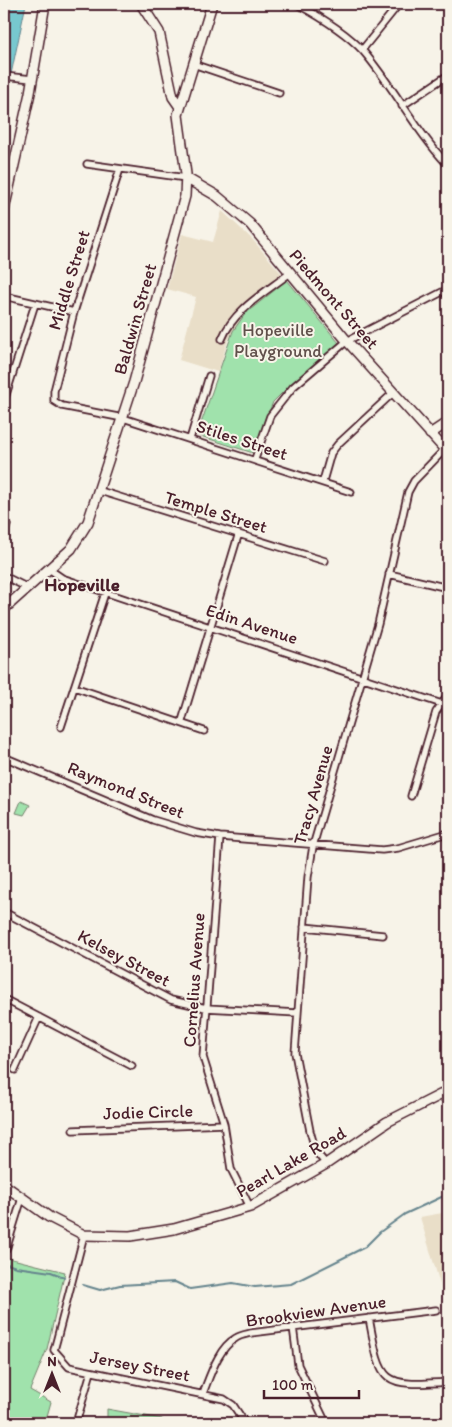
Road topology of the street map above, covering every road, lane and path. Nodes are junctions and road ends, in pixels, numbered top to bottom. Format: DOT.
graph roads {
  1 [pos="45,4"];
  2 [pos="141,4"];
  3 [pos="212,4"];
  4 [pos="297,4"];
  5 [pos="399,4"];
  6 [pos="362,50"];
  7 [pos="193,64"];
  8 [pos="448,75"];
  9 [pos="4,76"];
  10 [pos="32,79"];
  11 [pos="279,93"];
  12 [pos="402,106"];
  13 [pos="180,107"];
  14 [pos="87,164"];
  15 [pos="448,165"];
  16 [pos="120,169"];
  17 [pos="186,178"];
  18 [pos="4,210"];
  19 [pos="290,273"];
  20 [pos="448,289"];
  21 [pos="4,296"];
  22 [pos="34,304"];
  23 [pos="74,312"];
  24 [pos="222,339"];
  25 [pos="348,341"];
  26 [pos="209,376"];
  27 [pos="394,392"];
  28 [pos="4,401"];
  29 [pos="54,401"];
  30 [pos="123,418"];
  31 [pos="448,422"];
  32 [pos="430,434"];
  33 [pos="190,439"];
  34 [pos="447,451"];
  35 [pos="255,459"];
  36 [pos="323,481"];
  37 [pos="100,491"];
  38 [pos="351,492"];
  39 [pos="7,525"];
  40 [pos="4,534"];
  41 [pos="238,536"];
  42 [pos="324,561"];
  43 [pos="49,569"];
  44 [pos="389,574"];
  45 [pos="4,576"];
  46 [pos="28,588"];
  47 [pos="448,588"];
  48 [pos="105,593"];
  49 [pos="4,609"];
  50 [pos="210,626"];
  51 [pos="363,676"];
  52 [pos="74,687"];
  53 [pos="448,695"];
  54 [pos="441,703"];
  55 [pos="448,706"];
  56 [pos="182,721"];
  57 [pos="61,728"];
  58 [pos="204,731"];
  59 [pos="4,757"];
  60 [pos="410,796"];
  61 [pos="448,833"];
  62 [pos="220,838"];
  63 [pos="313,846"];
  64 [pos="4,912"];
  65 [pos="304,927"];
  66 [pos="383,935"];
  67 [pos="4,999"];
  68 [pos="206,1008"];
  69 [pos="297,1012"];
  70 [pos="40,1018"];
  71 [pos="132,1066"];
  72 [pos="15,1070"];
  73 [pos="448,1091"];
  74 [pos="224,1124"];
  75 [pos="72,1130"];
  76 [pos="326,1164"];
  77 [pos="4,1185"];
  78 [pos="22,1198"];
  79 [pos="250,1207"];
  80 [pos="84,1235"];
  81 [pos="6,1250"];
  82 [pos="436,1310"];
  83 [pos="369,1318"];
  84 [pos="293,1327"];
  85 [pos="91,1372"];
  86 [pos="448,1382"];
  87 [pos="203,1393"];
  88 [pos="76,1423"];
  89 [pos="245,1423"];
  90 [pos="326,1423"];
  1 -- 10 [label="main road"];
  2 -- 13 [label="main road"];
  3 -- 7 [label="main road, Baldwin Street"];
  4 -- 6 [label="street"];
  5 -- 6 [label="street"];
  6 -- 12 [label="street"];
  7 -- 11 [label="street"];
  7 -- 13 [label="main road, Baldwin Street"];
  8 -- 12 [label="street"];
  9 -- 10 [label="street"];
  10 -- 18 [label="main road"];
  12 -- 15 [label="street"];
  13 -- 17 [label="main road, Baldwin Street"];
  14 -- 16 [label="street"];
  16 -- 17 [label="street"];
  16 -- 23 [label="street, Middle Street"];
  17 -- 19 [label="main road, Piedmont Street"];
  17 -- 30 [label="main road, Baldwin Street"];
  19 -- 24 [label="street"];
  19 -- 25 [label="main road, Piedmont Street"];
  20 -- 25 [label="street"];
  21 -- 22 [label="street"];
  22 -- 23 [label="street"];
  22 -- 28 [label="street"];
  23 -- 29 [label="street, Middle Street"];
  25 -- 27 [label="main road, Piedmont Street"];
  25 -- 35 [label="street"];
  26 -- 33 [label="street"];
  27 -- 32 [label="main road, Piedmont Street"];
  27 -- 36 [label="street"];
  29 -- 30 [label="street, Stiles Street"];
  30 -- 33 [label="street, Stiles Street"];
  30 -- 37 [label="main road, Baldwin Street"];
  31 -- 32 [label="main road"];
  32 -- 34 [label="main road, Piedmont Street"];
  33 -- 35 [label="street, Stiles Street"];
  34 -- 44 [label="street, Tracy Avenue"];
  35 -- 36 [label="street, Stiles Street"];
  36 -- 38 [label="street, Stiles Street"];
  37 -- 41 [label="street, Temple Street"];
  37 -- 43 [label="main road, Baldwin Street"];
  39 -- 40 [label="street"];
  41 -- 42 [label="street, Temple Street"];
  41 -- 50 [label="street"];
  43 -- 46 [label="main road, Baldwin Street"];
  43 -- 48 [label="street, Edin Avenue"];
  44 -- 47 [label="street"];
  44 -- 51 [label="street, Tracy Avenue"];
  45 -- 46 [label="street"];
  46 -- 49 [label="main road, Baldwin Street"];
  48 -- 50 [label="street, Edin Avenue"];
  48 -- 52 [label="street"];
  50 -- 51 [label="street, Edin Avenue"];
  50 -- 56 [label="street"];
  51 -- 54 [label="street, Edin Avenue"];
  51 -- 63 [label="street, Tracy Avenue"];
  52 -- 56 [label="street"];
  52 -- 57 [label="street"];
  53 -- 54 [label="street"];
  54 -- 55 [label="street, Edin Avenue"];
  54 -- 60 [label="street"];
  56 -- 58 [label="street"];
  59 -- 62 [label="street, Raymond Street"];
  61 -- 63 [label="street, Raymond Street"];
  62 -- 63 [label="street, Raymond Street"];
  62 -- 68 [label="street, Cornelius Avenue"];
  63 -- 65 [label="street, Tracy Avenue"];
  64 -- 68 [label="street, Kelsey Street"];
  65 -- 66 [label="street"];
  65 -- 69 [label="street, Tracy Avenue"];
  67 -- 70 [label="street"];
  68 -- 69 [label="street, Kelsey Street"];
  68 -- 74 [label="street, Cornelius Avenue"];
  69 -- 76 [label="street, Tracy Avenue"];
  70 -- 71 [label="street"];
  70 -- 72 [label="street"];
  73 -- 76 [label="main road, Pearl Lake Road"];
  74 -- 75 [label="street, Jodie Circle"];
  74 -- 79 [label="street, Cornelius Avenue"];
  76 -- 79 [label="main road, Pearl Lake Road"];
  77 -- 78 [label="main road, Pearl Lake Road"];
  78 -- 80 [label="main road, Pearl Lake Road"];
  78 -- 81 [label="street"];
  79 -- 80 [label="main road, Pearl Lake Road"];
  80 -- 85 [label="street, Jersey Street"];
  82 -- 83 [label="street, Brookview Avenue"];
  83 -- 84 [label="street, Brookview Avenue"];
  83 -- 86 [label="street"];
  84 -- 87 [label="street, Brookview Avenue"];
  84 -- 90 [label="street"];
  85 -- 87 [label="street, Jersey Street"];
  85 -- 88 [label="street"];
  87 -- 89 [label="street, Jersey Street"];
}
